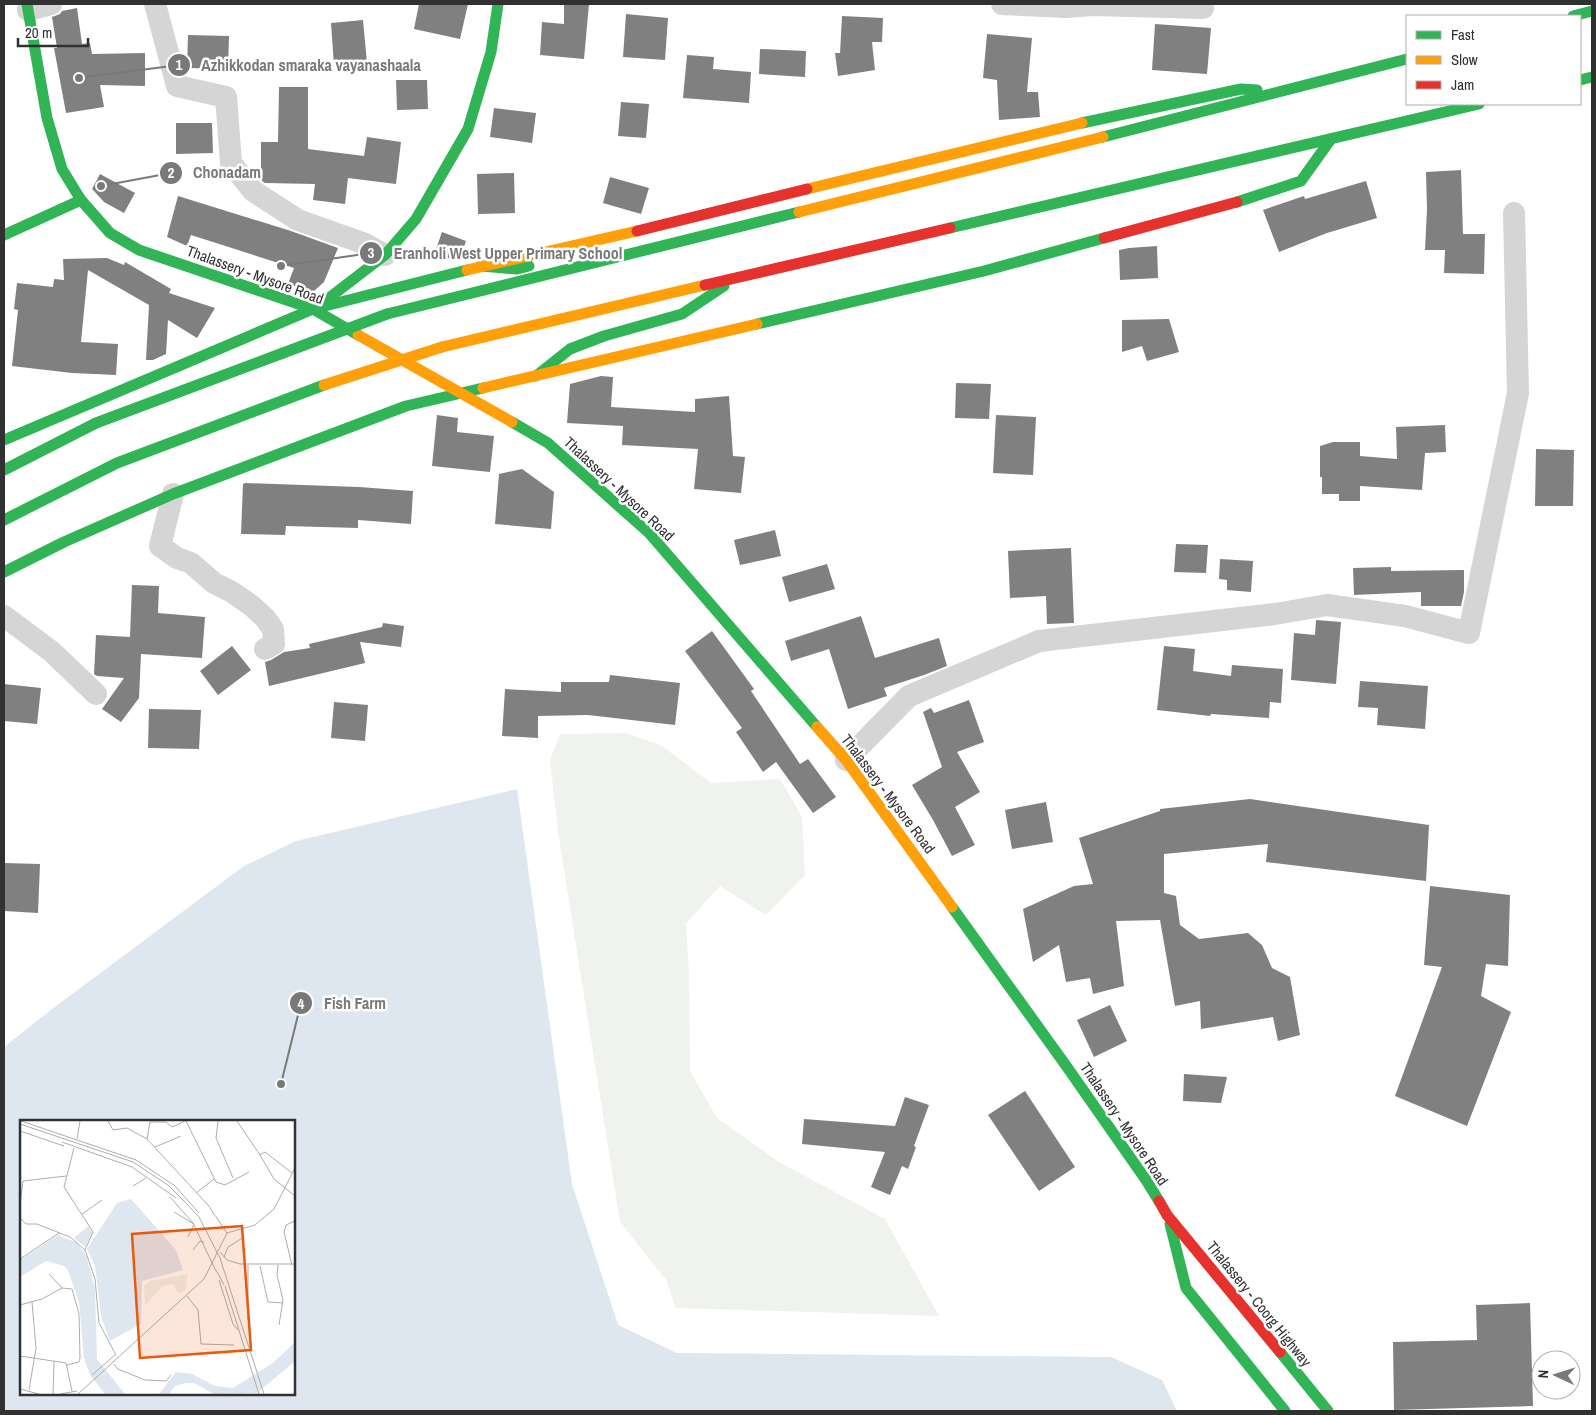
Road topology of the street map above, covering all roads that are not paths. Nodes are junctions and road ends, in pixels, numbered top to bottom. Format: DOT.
graph roads {
  1 [pos="51,4"];
  2 [pos="155,4"];
  3 [pos="498,4"];
  4 [pos="1002,4"];
  5 [pos="28,7"];
  6 [pos="1203,8"];
  7 [pos="1592,11"];
  8 [pos="1577,15"];
  9 [pos="1406,59"];
  10 [pos="1282,92"];
  11 [pos="1475,105"];
  12 [pos="1331,138"];
  13 [pos="81,200"];
  14 [pos="1514,213"];
  15 [pos="4,235"];
  16 [pos="385,255"];
  17 [pos="620,255"];
  18 [pos="481,266"];
  19 [pos="738,277"];
  20 [pos="314,309"];
  21 [pos="536,376"];
  22 [pos="462,393"];
  23 [pos="4,440"];
  24 [pos="4,470"];
  25 [pos="173,494"];
  26 [pos="4,520"];
  27 [pos="4,572"];
  28 [pos="4,616"];
  29 [pos="265,649"];
  30 [pos="96,694"];
  31 [pos="846,760"];
  32 [pos="1167,1215"];
  33 [pos="1285,1411"];
  34 [pos="1328,1411"];
  1 -- 5 [label="street"];
  2 -- 16 [label="street"];
  3 -- 16 [label="main road"];
  4 -- 6 [label="street"];
  5 -- 13 [label="main road, Thalassery - Mysore Road"];
  7 -- 8 [label="main road"];
  9 -- 10 [label="main road"];
  10 -- 17 [label="main road"];
  10 -- 18 [label="main road"];
  11 -- 12 [label="main road"];
  12 -- 19 [label="main road"];
  12 -- 21 [label="main road"];
  13 -- 15 [label="main road"];
  13 -- 20 [label="main road, Thalassery - Mysore Road"];
  14 -- 31 [label="street"];
  16 -- 20 [label="main road"];
  17 -- 18 [label="main road"];
  17 -- 24 [label="main road, bridge"];
  18 -- 20 [label="main road"];
  19 -- 21 [label="main road"];
  19 -- 26 [label="main road, bridge"];
  20 -- 22 [label="main road, Thalassery - Mysore Road"];
  20 -- 23 [label="main road"];
  21 -- 22 [label="main road"];
  22 -- 25 [label="main road"];
  22 -- 31 [label="main road, Thalassery - Mysore Road"];
  25 -- 27 [label="main road"];
  25 -- 29 [label="street"];
  28 -- 30 [label="street"];
  31 -- 32 [label="main road, Thalassery - Mysore Road"];
  32 -- 33 [label="main road"];
  32 -- 34 [label="main road, Thalassery - Coorg Highway"];
}
